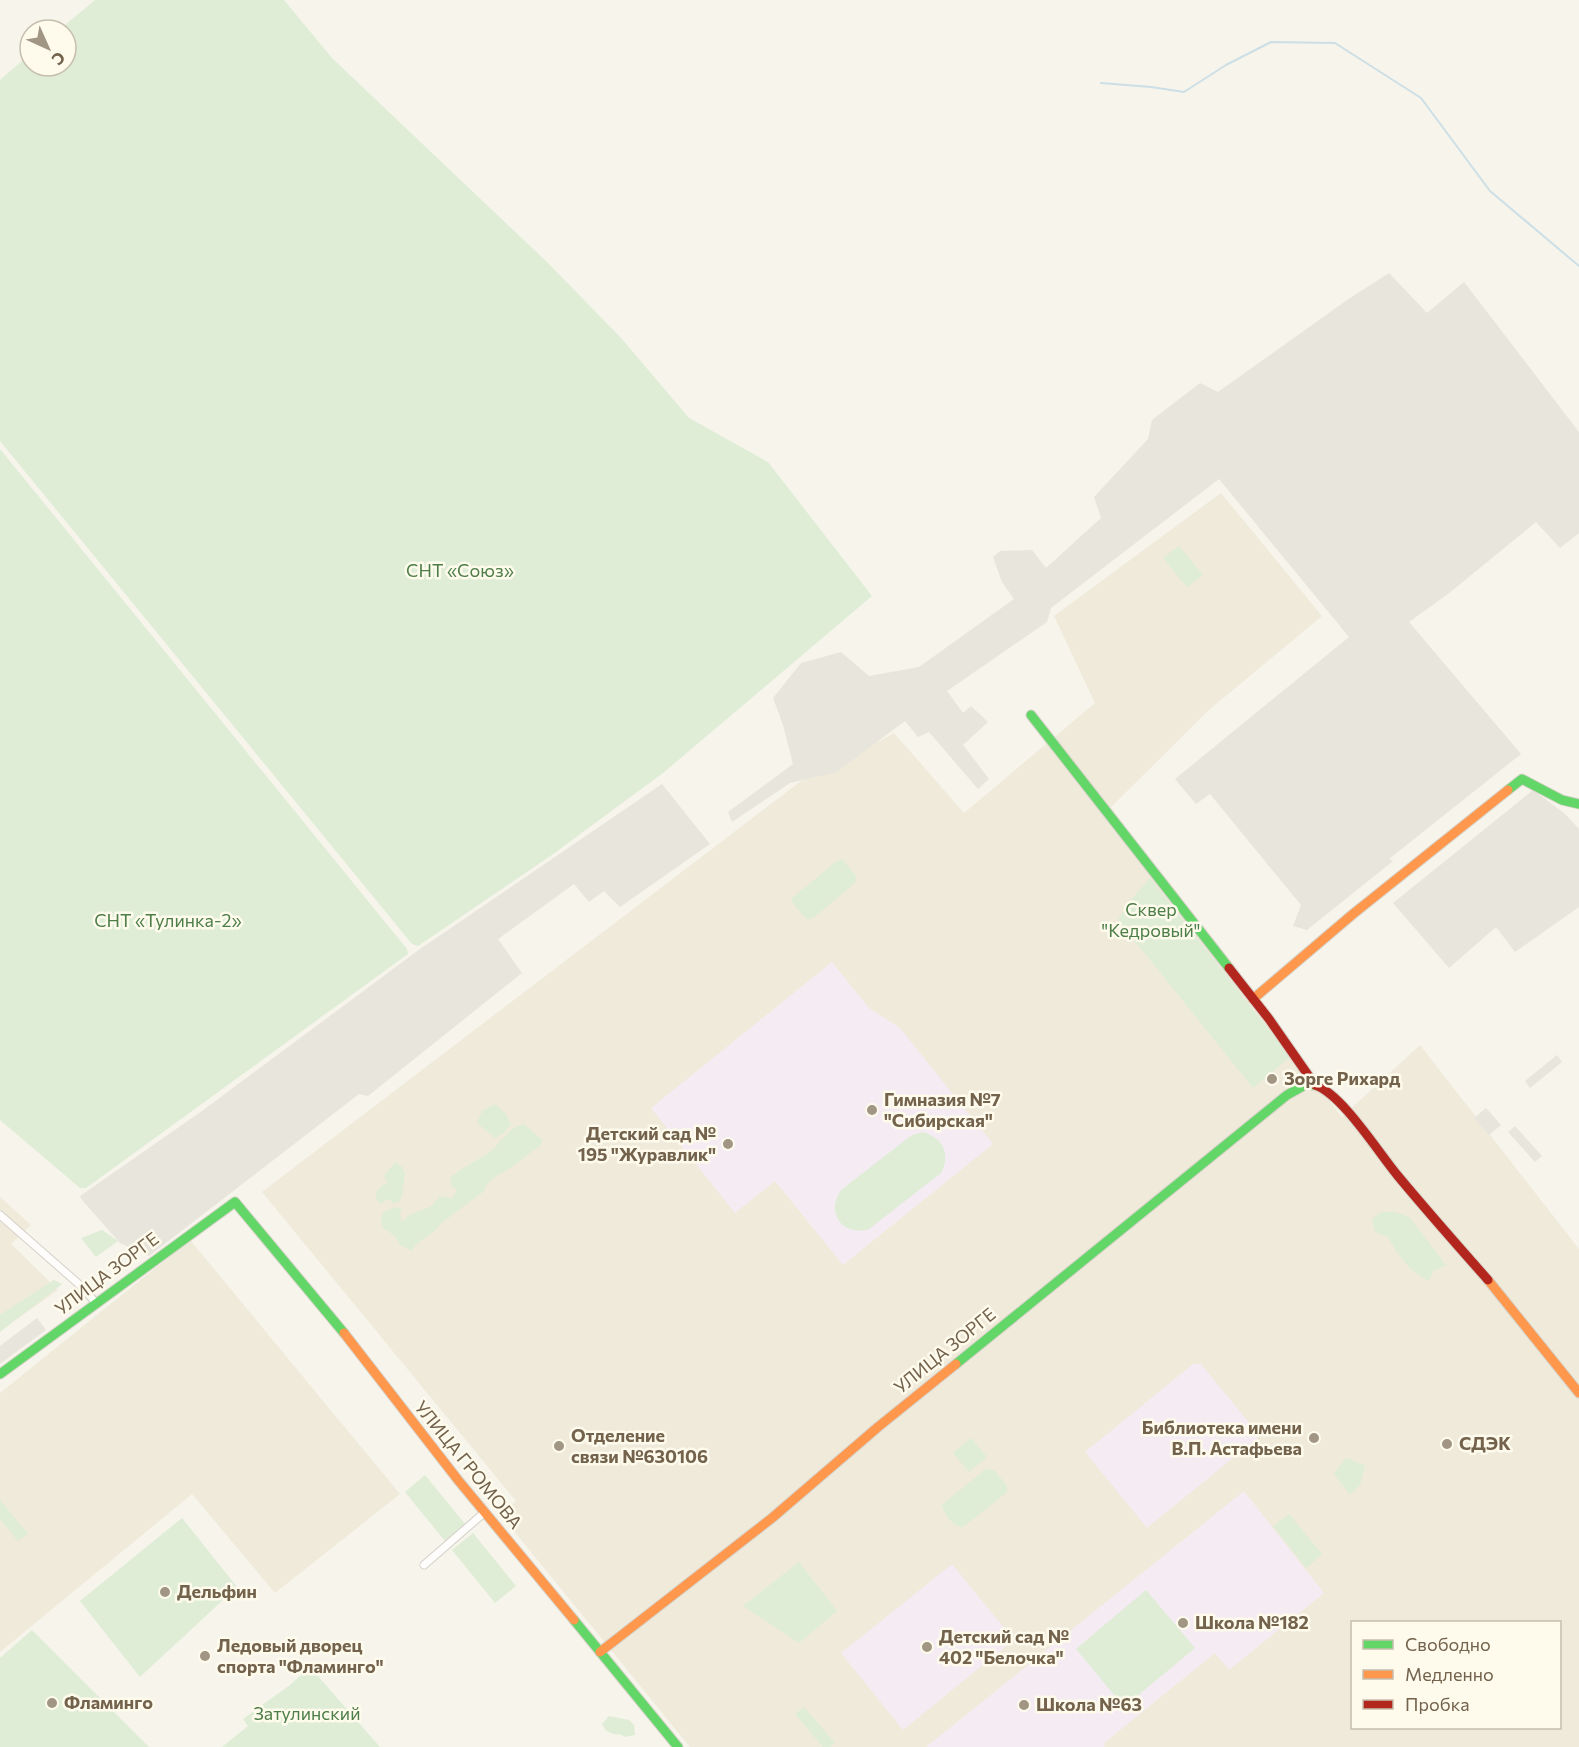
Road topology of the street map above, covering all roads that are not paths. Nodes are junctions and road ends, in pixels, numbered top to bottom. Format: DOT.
graph roads {
  1 [pos="1031,715"];
  2 [pos="1579,804"];
  3 [pos="1253,999"];
  4 [pos="1315,1084"];
  5 [pos="235,1202"];
  6 [pos="0,1215"];
  7 [pos="96,1303"];
  8 [pos="0,1374"];
  9 [pos="1579,1393"];
  10 [pos="485,1512"];
  11 [pos="424,1565"];
  12 [pos="600,1652"];
  13 [pos="678,1747"];
  1 -- 3 [label="street"];
  2 -- 3 [label="street"];
  3 -- 4 [label="street"];
  4 -- 9 [label="street"];
  4 -- 12 [label="street, УЛИЦА ЗОРГЕ"];
  5 -- 7 [label="street, УЛИЦА ЗОРГЕ"];
  5 -- 10 [label="street, УЛИЦА ГРОМОВА"];
  6 -- 7 [label="street"];
  7 -- 8 [label="street, УЛИЦА ЗОРГЕ"];
  10 -- 11 [label="street"];
  10 -- 12 [label="street, УЛИЦА ГРОМОВА"];
  12 -- 13 [label="street, УЛИЦА ГРОМОВА"];
}
